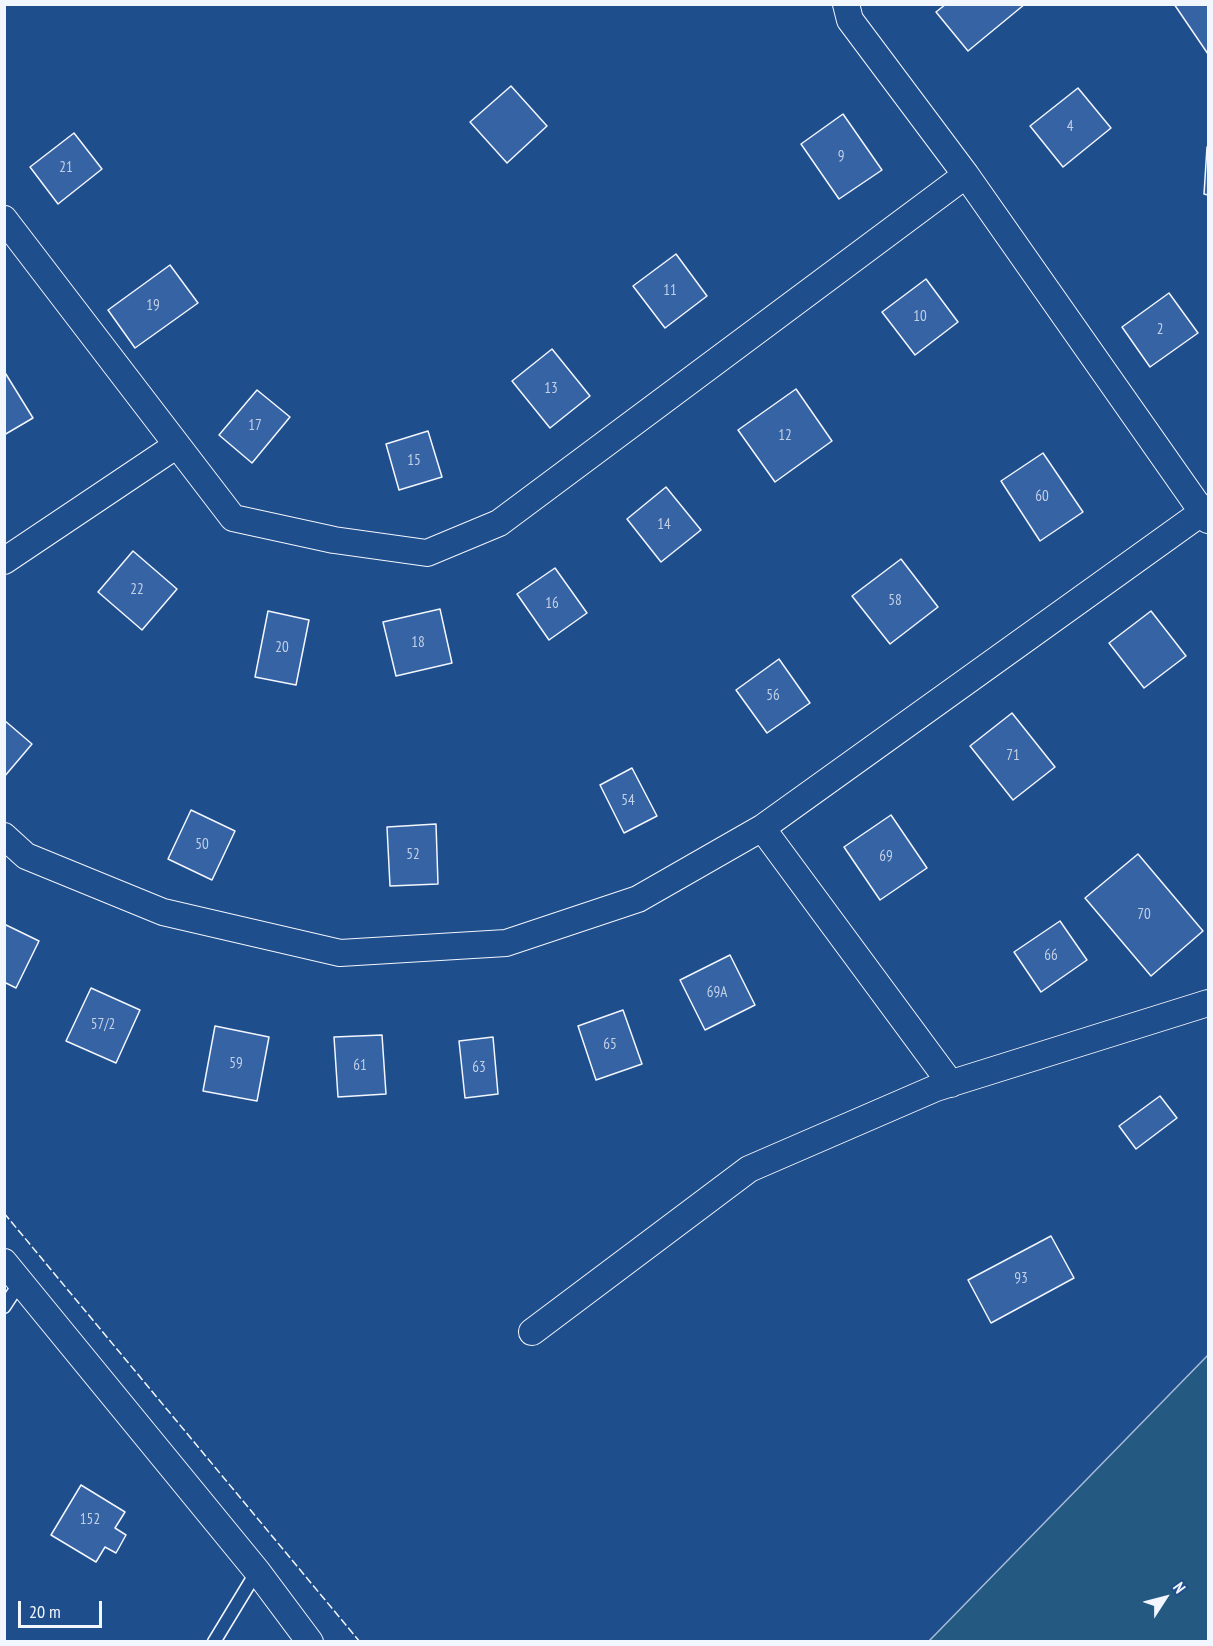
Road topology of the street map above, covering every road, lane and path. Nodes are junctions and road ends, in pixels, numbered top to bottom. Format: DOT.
graph roads {
  1 [pos="846,4"];
  2 [pos="966,175"];
  3 [pos="4,219"];
  4 [pos="177,444"];
  5 [pos="1206,514"];
  6 [pos="4,561"];
  7 [pos="762,828"];
  8 [pos="4,836"];
  9 [pos="1209,1003"];
  10 [pos="951,1084"];
  11 [pos="13,1272"];
  12 [pos="4,1307"];
  13 [pos="532,1332"];
  14 [pos="257,1571"];
  15 [pos="214,1641"];
  16 [pos="310,1641"];
  1 -- 2 [label="street"];
  2 -- 4 [label="street"];
  2 -- 5 [label="street"];
  3 -- 4 [label="street"];
  4 -- 6 [label="street"];
  5 -- 7 [label="street"];
  7 -- 8 [label="street"];
  7 -- 10 [label="street"];
  9 -- 10 [label="street"];
  10 -- 13 [label="street"];
  11 -- 12 [label="lane"];
  11 -- 14 [label="street"];
  14 -- 15 [label="lane"];
  14 -- 16 [label="street"];
}
